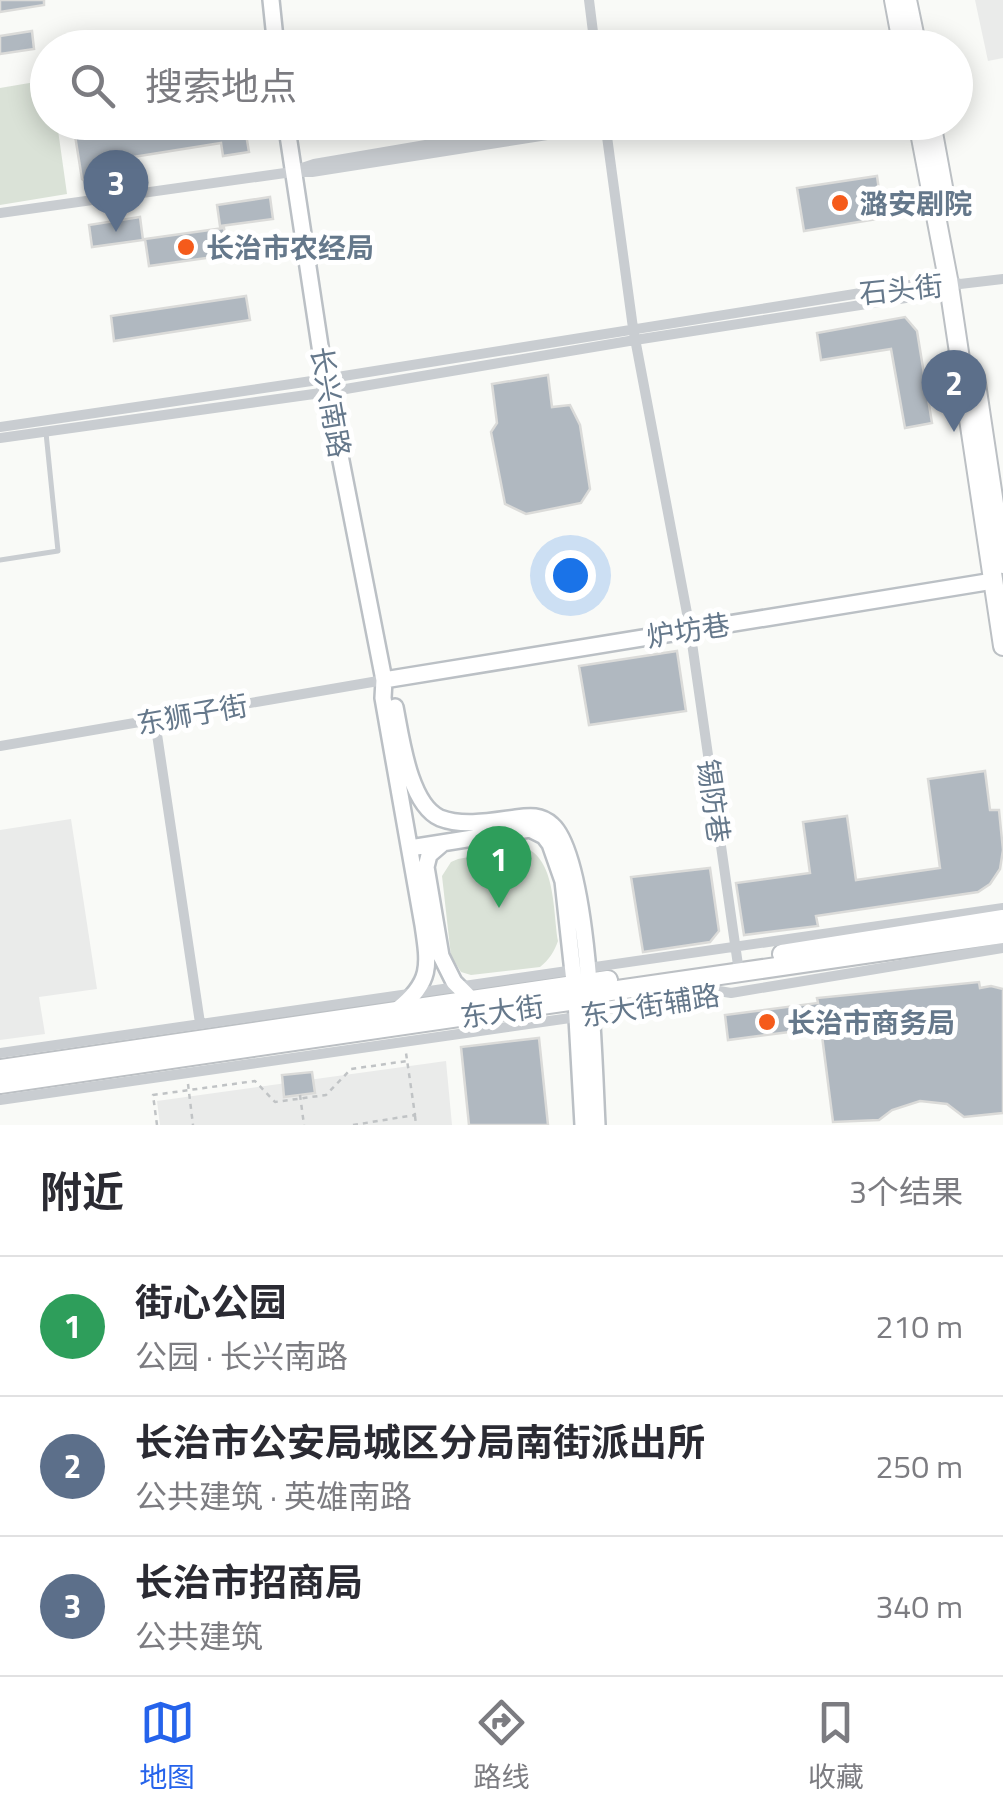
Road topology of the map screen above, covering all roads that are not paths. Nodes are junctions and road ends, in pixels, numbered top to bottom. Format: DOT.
graph roads {
  1 [pos="270,0"];
  2 [pos="589,0"];
  3 [pos="894,0"];
  4 [pos="908,0"];
  5 [pos="274,30"];
  6 [pos="593,30"];
  7 [pos="900,30"];
  8 [pos="914,30"];
  9 [pos="288,140"];
  10 [pos="455,140"];
  11 [pos="508,140"];
  12 [pos="608,140"];
  13 [pos="922,140"];
  14 [pos="934,140"];
  15 [pos="292,172"];
  16 [pos="0,213"];
  17 [pos="1003,279"];
  18 [pos="953,285"];
  19 [pos="634,334"];
  20 [pos="326,385"];
  21 [pos="46,426"];
  22 [pos="0,427"];
  23 [pos="0,438"];
  24 [pos="0,560"];
  25 [pos="1000,575"];
  26 [pos="690,630"];
  27 [pos="1003,646"];
  28 [pos="384,680"];
  29 [pos="155,721"];
  30 [pos="0,746"];
  31 [pos="443,842"];
  32 [pos="410,848"];
  33 [pos="1002,918"];
  34 [pos="974,938"];
  35 [pos="1003,945"];
  36 [pos="737,961"];
  37 [pos="582,991"];
  38 [pos="417,993"];
  39 [pos="465,993"];
  40 [pos="398,1009"];
  41 [pos="200,1023"];
  42 [pos="0,1053"];
  43 [pos="0,1068"];
  44 [pos="0,1084"];
  45 [pos="0,1100"];
  46 [pos="583,1125"];
  47 [pos="596,1125"];
  1 -- 5 [label="main road"];
  2 -- 6 [label="street"];
  3 -- 7 [label="main road"];
  4 -- 8 [label="main road"];
  9 -- 15 [label="main road, 长兴南路"];
  10 -- 15 [label="street"];
  11 -- 15 [label="street"];
  12 -- 19 [label="street, 锡防巷"];
  13 -- 18 [label="main road"];
  14 -- 18 [label="main road"];
  15 -- 16 [label="street"];
  15 -- 20 [label="main road, 长兴南路"];
  17 -- 18 [label="street, 石头街"];
  18 -- 19 [label="street, 石头街"];
  18 -- 25 [label="main road"];
  19 -- 20 [label="street, 石头街"];
  19 -- 26 [label="street, 锡防巷"];
  20 -- 21 [label="street, 石头街"];
  20 -- 28 [label="main road, 长兴南路"];
  21 -- 22 [label="street"];
  21 -- 23 [label="street"];
  21 -- 24 [label="lane"];
  25 -- 26 [label="main road, 炉坊巷"];
  25 -- 27 [label="main road"];
  26 -- 28 [label="main road, 炉坊巷"];
  26 -- 36 [label="street, 锡防巷"];
  28 -- 29 [label="street, 东狮子街"];
  28 -- 32 [label="main road, 长兴南路"];
  28 -- 37 [label="main road, 长兴南路"];
  29 -- 30 [label="street, 东狮子街"];
  29 -- 41 [label="street"];
  31 -- 32 [label="main road"];
  31 -- 37 [label="main road"];
  31 -- 39 [label="main road"];
  32 -- 38 [label="main road, 长兴南路"];
  33 -- 34 [label="main road, 东大街"];
  33 -- 36 [label="main road, 东大街"];
  34 -- 35 [label="main road"];
  34 -- 36 [label="main road, 东大街"];
  35 -- 37 [label="street, 东大街辅路"];
  36 -- 37 [label="main road, 东大街"];
  37 -- 39 [label="main road, 东大街"];
  37 -- 44 [label="main road, 东大街"];
  37 -- 45 [label="street, 东大街辅路"];
  37 -- 46 [label="main road"];
  37 -- 47 [label="main road"];
  38 -- 39 [label="street"];
  38 -- 40 [label="main road"];
  38 -- 41 [label="street"];
  39 -- 40 [label="main road, 东大街"];
  40 -- 43 [label="main road, 东大街"];
  41 -- 42 [label="street"];
}
